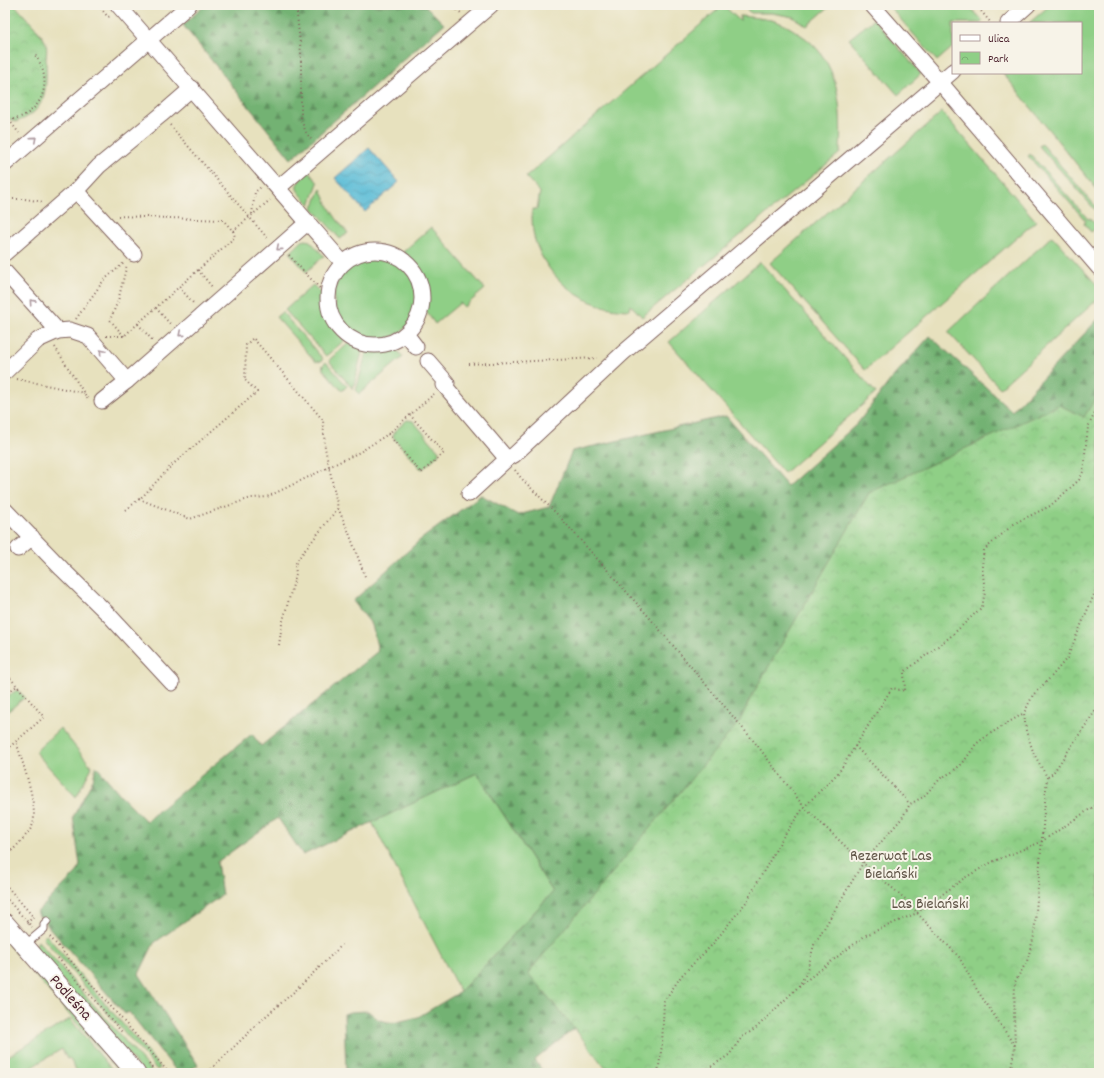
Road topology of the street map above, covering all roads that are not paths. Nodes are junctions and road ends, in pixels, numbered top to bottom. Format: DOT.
graph roads {
  1 [pos="189,5"];
  2 [pos="491,5"];
  3 [pos="872,5"];
  4 [pos="1028,5"];
  5 [pos="117,9"];
  6 [pos="1009,22"];
  7 [pos="146,42"];
  8 [pos="952,72"];
  9 [pos="940,82"];
  10 [pos="192,88"];
  11 [pos="5,164"];
  12 [pos="276,186"];
  13 [pos="76,191"];
  14 [pos="308,222"];
  15 [pos="5,252"];
  16 [pos="134,254"];
  17 [pos="343,263"];
  18 [pos="1099,268"];
  19 [pos="5,272"];
  20 [pos="59,332"];
  21 [pos="406,334"];
  22 [pos="416,347"];
  23 [pos="428,361"];
  24 [pos="10,376"];
  25 [pos="127,382"];
  26 [pos="102,401"];
  27 [pos="507,459"];
  28 [pos="469,494"];
  29 [pos="5,510"];
  30 [pos="32,537"];
  31 [pos="18,549"];
  32 [pos="172,683"];
  33 [pos="46,921"];
  34 [pos="5,923"];
  35 [pos="31,940"];
  36 [pos="142,1068"];
  1 -- 7 [label="street"];
  2 -- 12 [label="street"];
  3 -- 9 [label="street"];
  4 -- 6 [label="street"];
  5 -- 7 [label="street"];
  7 -- 10 [label="street"];
  11 -- 7 [label="street, one-way"];
  8 -- 9 [label="street"];
  9 -- 18 [label="street"];
  9 -- 27 [label="street"];
  10 -- 12 [label="street"];
  10 -- 13 [label="street"];
  12 -- 14 [label="street"];
  13 -- 15 [label="street"];
  13 -- 16 [label="street"];
  14 -- 17 [label="street"];
  14 -- 25 [label="street, one-way"];
  17 -- 21 [label="street"];
  17 -- 21 [label="street"];
  20 -- 19 [label="street, one-way"];
  20 -- 24 [label="street"];
  25 -- 20 [label="street, one-way"];
  21 -- 22 [label="street"];
  23 -- 27 [label="street"];
  25 -- 26 [label="street"];
  27 -- 28 [label="street"];
  29 -- 30 [label="street"];
  30 -- 31 [label="street"];
  30 -- 32 [label="street"];
  33 -- 35 [label="lane"];
  34 -- 35 [label="street, Podleśna"];
  35 -- 36 [label="street, Podleśna"];
}
